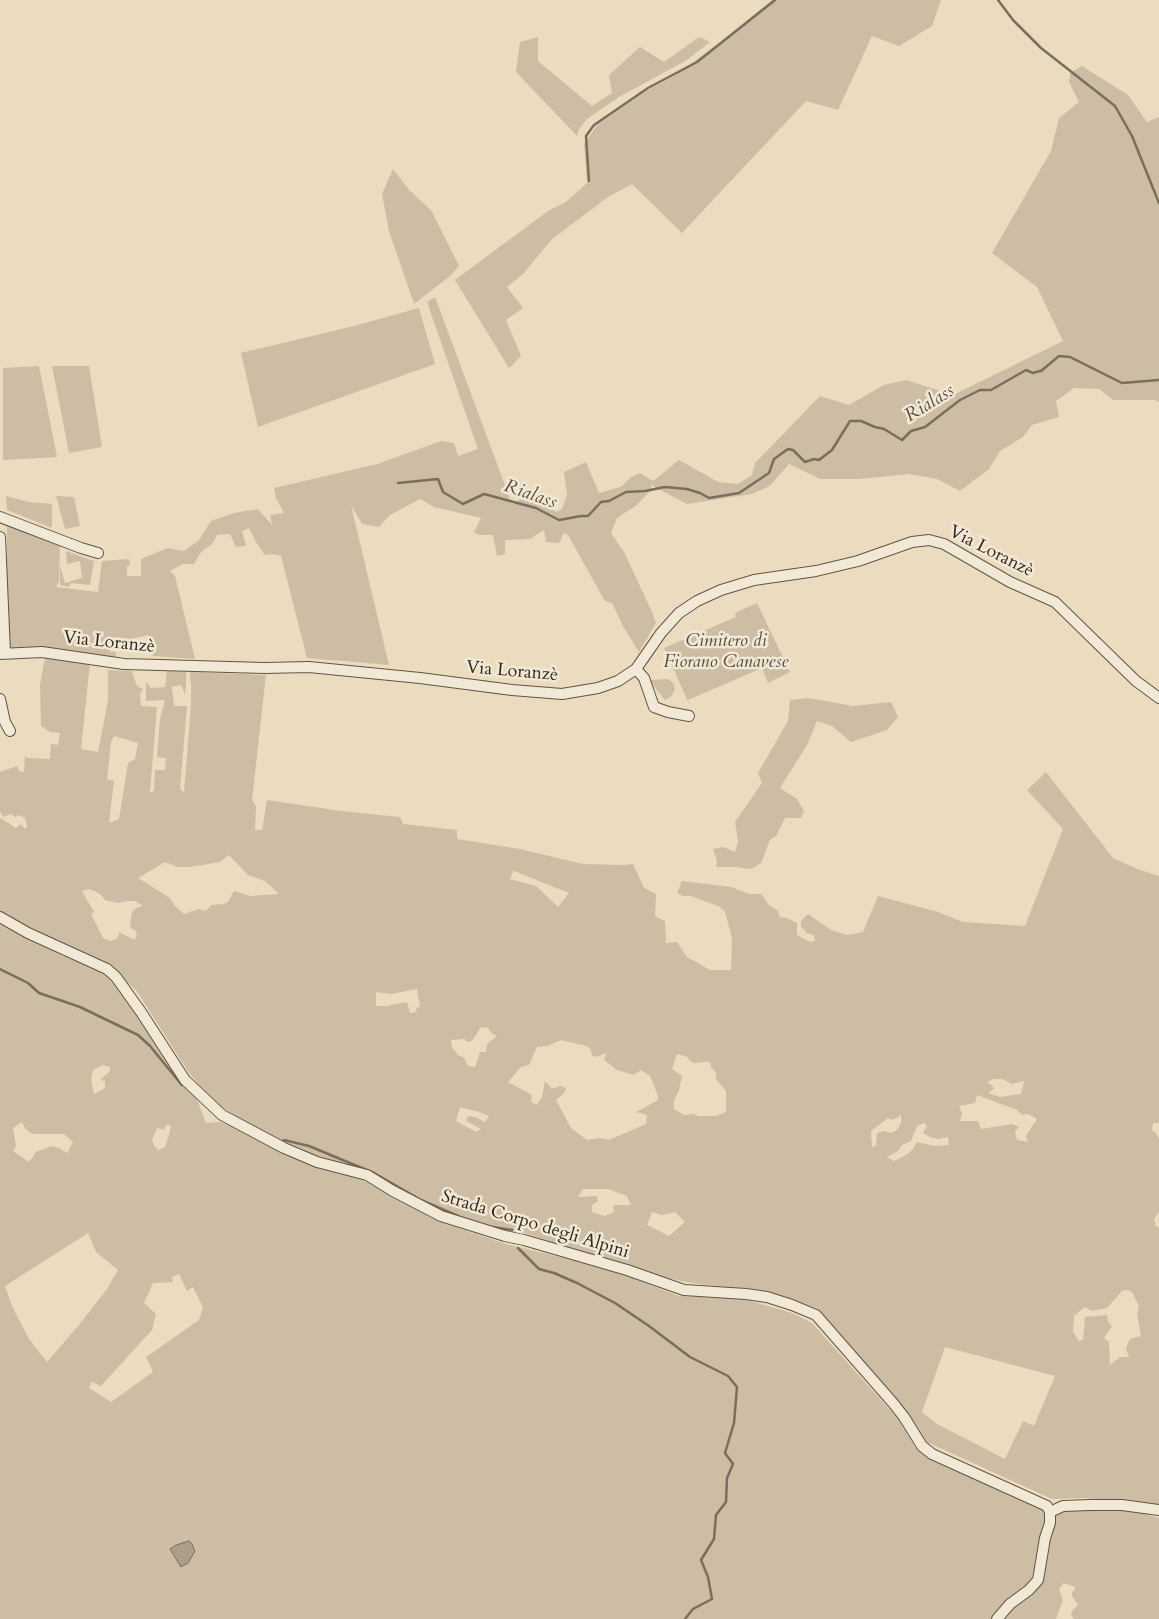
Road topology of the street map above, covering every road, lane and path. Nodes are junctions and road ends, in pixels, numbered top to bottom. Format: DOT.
graph roads {
  1 [pos="0,517"];
  2 [pos="0,537"];
  3 [pos="98,553"];
  4 [pos="3,654"];
  5 [pos="636,669"];
  6 [pos="1159,698"];
  7 [pos="0,699"];
  8 [pos="689,716"];
  9 [pos="10,732"];
  10 [pos="0,917"];
  11 [pos="1159,1510"];
  12 [pos="1050,1512"];
  13 [pos="997,1619"];
  1 -- 3 [label="street"];
  2 -- 4 [label="street"];
  4 -- 5 [label="street, Via Loranzè"];
  5 -- 6 [label="street, Via Loranzè"];
  5 -- 8 [label="street"];
  7 -- 9 [label="street"];
  10 -- 12 [label="street, Strada Corpo degli Alpini"];
  11 -- 12 [label="street"];
  12 -- 13 [label="street"];
}
